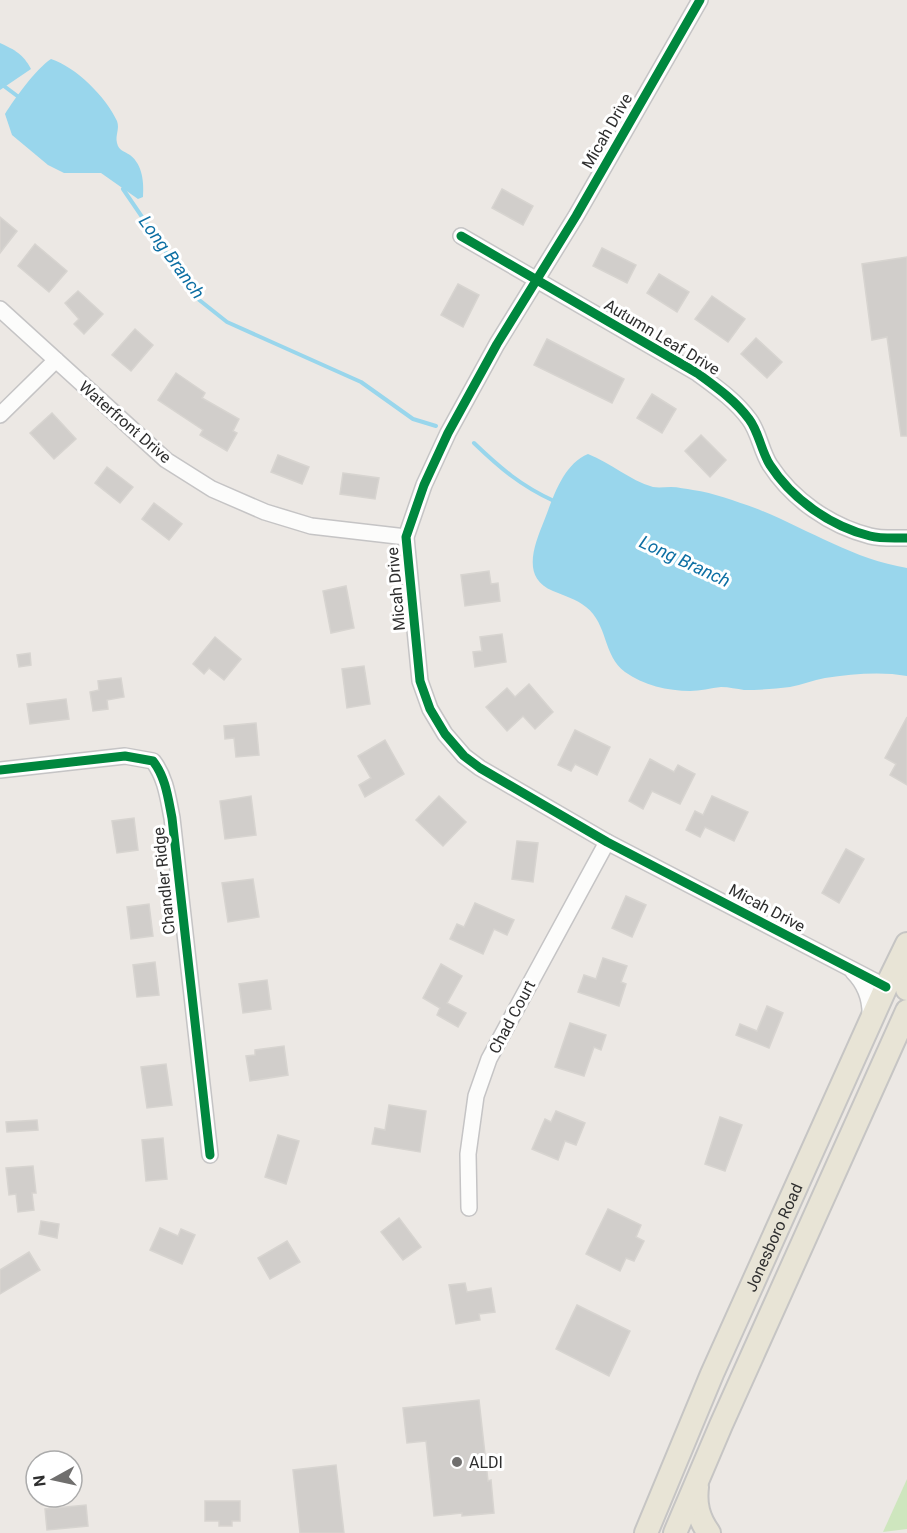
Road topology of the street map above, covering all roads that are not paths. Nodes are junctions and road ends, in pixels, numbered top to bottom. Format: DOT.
graph roads {
  1 [pos="700,0"];
  2 [pos="461,236"];
  3 [pos="535,281"];
  4 [pos="0,309"];
  5 [pos="56,360"];
  6 [pos="0,415"];
  7 [pos="406,537"];
  8 [pos="907,538"];
  9 [pos="0,770"];
  10 [pos="607,842"];
  11 [pos="907,945"];
  12 [pos="849,968"];
  13 [pos="896,988"];
  14 [pos="907,1011"];
  15 [pos="870,1023"];
  16 [pos="889,1050"];
  17 [pos="210,1155"];
  18 [pos="469,1208"];
  19 [pos="697,1481"];
  20 [pos="646,1533"];
  21 [pos="675,1533"];
  22 [pos="709,1533"];
  1 -- 3 [label="street, Micah Drive"];
  2 -- 3 [label="street, Autumn Leaf Drive"];
  3 -- 7 [label="street, Micah Drive"];
  3 -- 8 [label="street, Autumn Leaf Drive"];
  4 -- 5 [label="street, Waterfront Drive"];
  5 -- 6 [label="street"];
  5 -- 7 [label="street, Waterfront Drive"];
  7 -- 10 [label="street, Micah Drive"];
  9 -- 17 [label="street, Chandler Ridge"];
  10 -- 12 [label="street, Micah Drive"];
  10 -- 18 [label="street, Chad Court"];
  11 -- 13 [label="main road, Jonesboro Road"];
  12 -- 13 [label="street, Micah Drive"];
  12 -- 15 [label="street"];
  13 -- 15 [label="main road, Jonesboro Road"];
  13 -- 16 [label="main road"];
  14 -- 16 [label="main road, Jonesboro Road"];
  15 -- 20 [label="main road, Jonesboro Road"];
  16 -- 19 [label="main road, Jonesboro Road"];
  19 -- 21 [label="main road, Jonesboro Road"];
  19 -- 22 [label="main road"];
}
